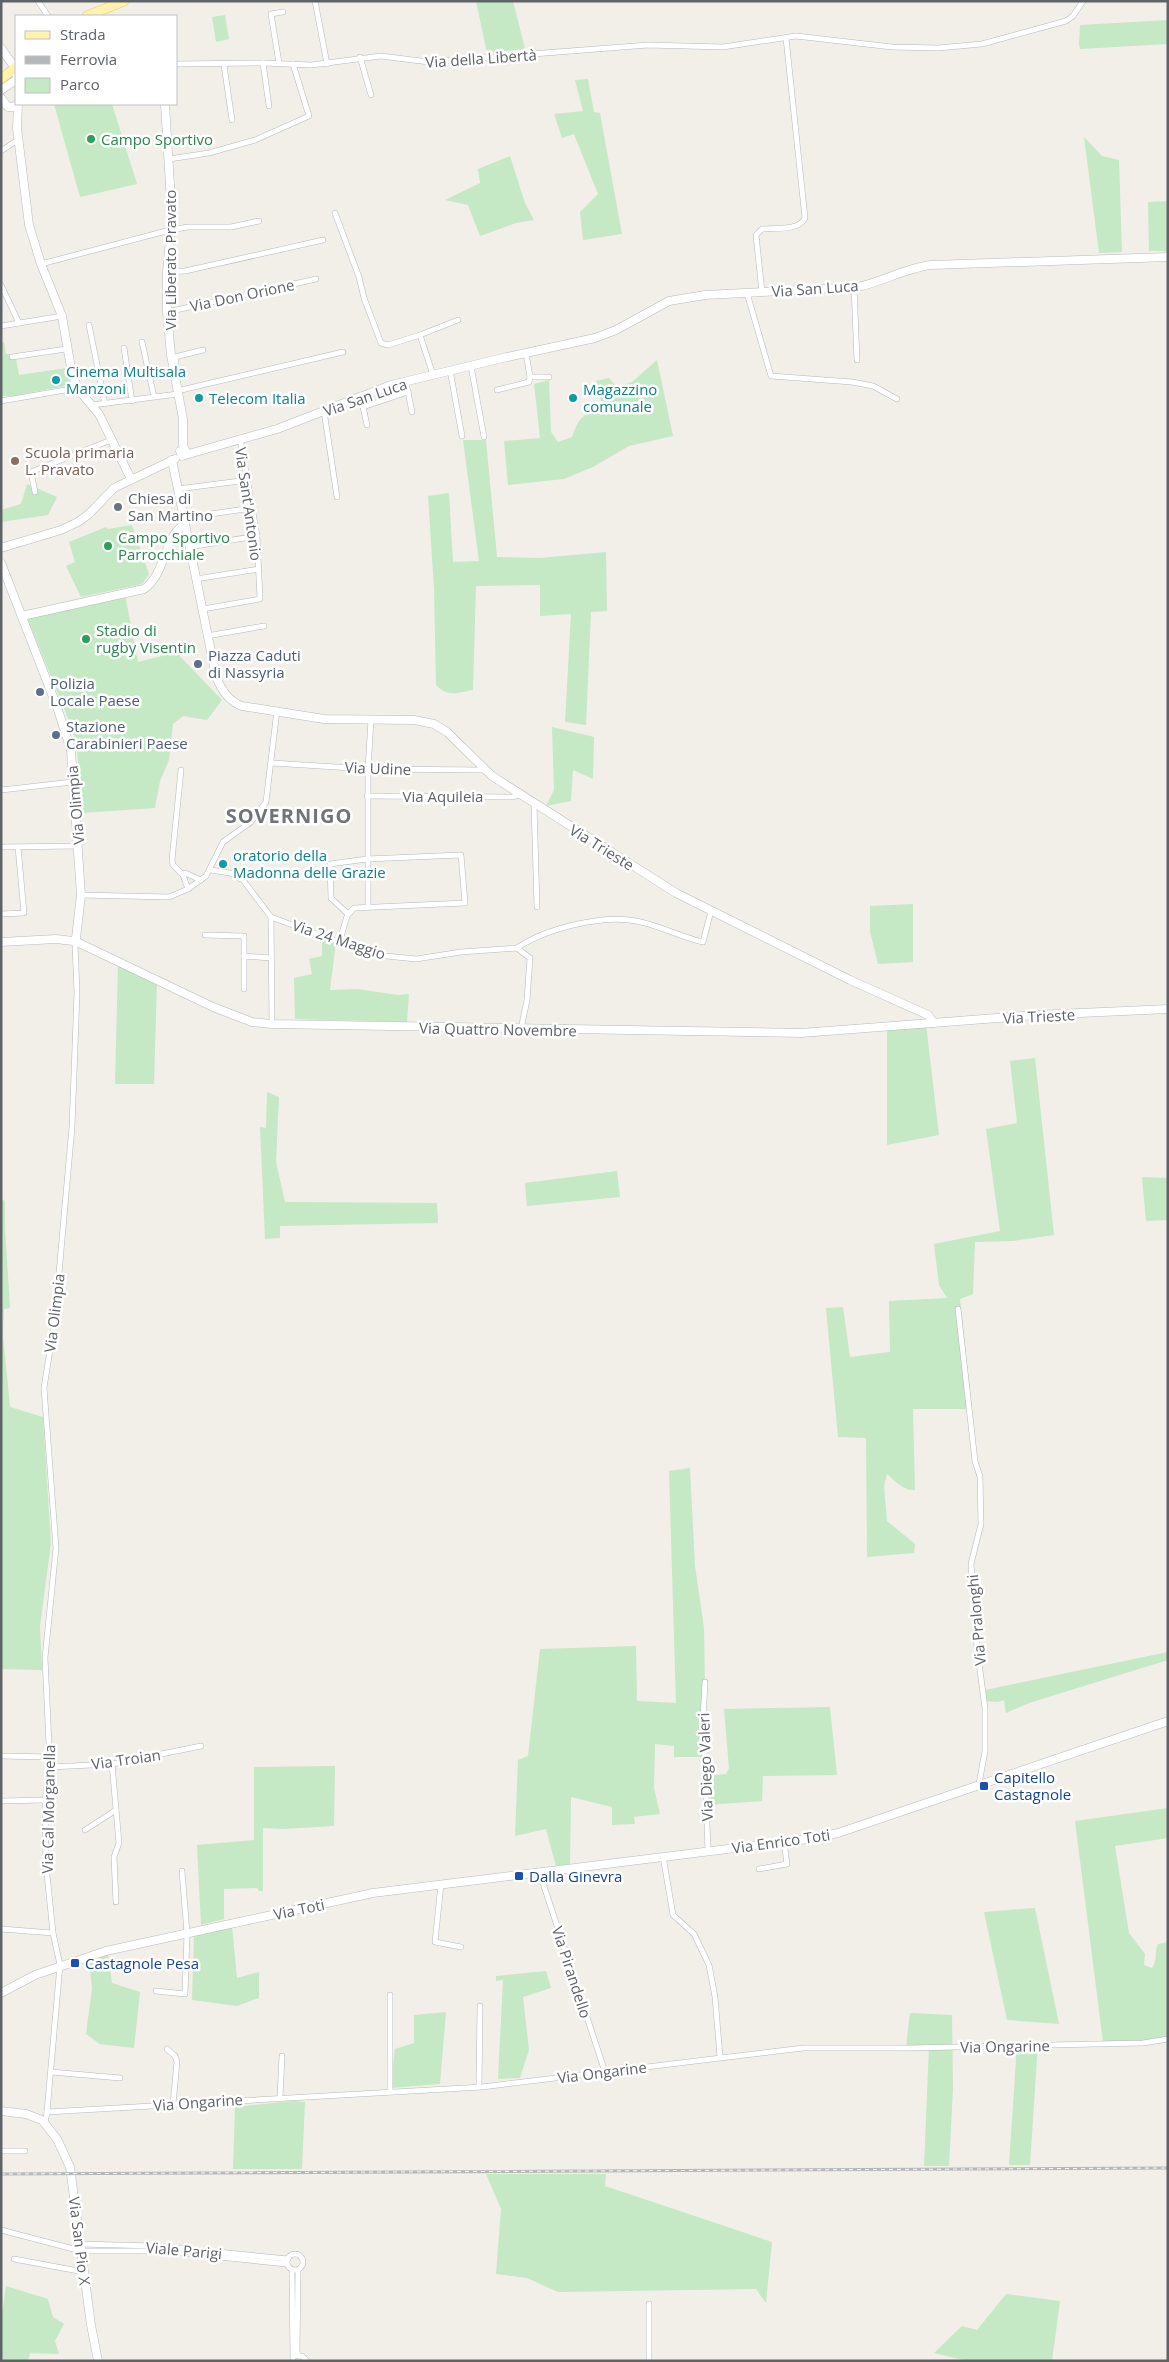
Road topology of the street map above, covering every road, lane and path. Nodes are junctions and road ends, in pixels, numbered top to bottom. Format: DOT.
graph roads {
  1 [pos="38,1"];
  2 [pos="124,1"];
  3 [pos="314,1"];
  4 [pos="1083,1"];
  5 [pos="283,12"];
  6 [pos="47,15"];
  7 [pos="89,15"];
  8 [pos="786,38"];
  9 [pos="1,48"];
  10 [pos="360,57"];
  11 [pos="263,63"];
  12 [pos="279,63"];
  13 [pos="178,64"];
  14 [pos="293,64"];
  15 [pos="327,64"];
  16 [pos="224,65"];
  17 [pos="15,69"];
  18 [pos="15,71"];
  19 [pos="3,78"];
  20 [pos="14,85"];
  21 [pos="1,90"];
  22 [pos="371,95"];
  23 [pos="3,101"];
  24 [pos="16,105"];
  25 [pos="17,105"];
  26 [pos="165,105"];
  27 [pos="269,106"];
  28 [pos="232,120"];
  29 [pos="16,125"];
  30 [pos="19,139"];
  31 [pos="1,151"];
  32 [pos="169,160"];
  33 [pos="335,213"];
  34 [pos="260,220"];
  35 [pos="170,230"];
  36 [pos="323,240"];
  37 [pos="1168,257"];
  38 [pos="41,264"];
  39 [pos="166,272"];
  40 [pos="316,279"];
  41 [pos="2,285"];
  42 [pos="854,287"];
  43 [pos="762,292"];
  44 [pos="747,293"];
  45 [pos="167,312"];
  46 [pos="62,316"];
  47 [pos="458,320"];
  48 [pos="19,323"];
  49 [pos="90,325"];
  50 [pos="1,326"];
  51 [pos="420,335"];
  52 [pos="142,342"];
  53 [pos="124,348"];
  54 [pos="66,349"];
  55 [pos="203,350"];
  56 [pos="343,352"];
  57 [pos="526,353"];
  58 [pos="12,357"];
  59 [pos="857,360"];
  60 [pos="471,366"];
  61 [pos="450,370"];
  62 [pos="433,375"];
  63 [pos="530,377"];
  64 [pos="549,378"];
  65 [pos="404,382"];
  66 [pos="77,388"];
  67 [pos="497,390"];
  68 [pos="178,392"];
  69 [pos="408,392"];
  70 [pos="360,396"];
  71 [pos="154,397"];
  72 [pos="132,400"];
  73 [pos="897,400"];
  74 [pos="1,402"];
  75 [pos="105,404"];
  76 [pos="92,405"];
  77 [pos="363,407"];
  78 [pos="324,411"];
  79 [pos="412,412"];
  80 [pos="367,425"];
  81 [pos="462,436"];
  82 [pos="484,437"];
  83 [pos="240,438"];
  84 [pos="112,440"];
  85 [pos="183,451"];
  86 [pos="173,460"];
  87 [pos="164,464"];
  88 [pos="176,478"];
  89 [pos="131,479"];
  90 [pos="248,480"];
  91 [pos="178,489"];
  92 [pos="34,492"];
  93 [pos="337,497"];
  94 [pos="252,508"];
  95 [pos="184,521"];
  96 [pos="257,536"];
  97 [pos="189,547"];
  98 [pos="1,548"];
  99 [pos="2,568"];
  100 [pos="259,569"];
  101 [pos="196,579"];
  102 [pos="203,609"];
  103 [pos="22,616"];
  104 [pos="264,626"];
  105 [pos="207,636"];
  106 [pos="276,710"];
  107 [pos="370,720"];
  108 [pos="272,762"];
  109 [pos="368,769"];
  110 [pos="181,770"];
  111 [pos="484,770"];
  112 [pos="73,782"];
  113 [pos="1,790"];
  114 [pos="519,795"];
  115 [pos="367,796"];
  116 [pos="534,804"];
  117 [pos="18,846"];
  118 [pos="79,846"];
  119 [pos="1,847"];
  120 [pos="367,859"];
  121 [pos="211,870"];
  122 [pos="183,875"];
  123 [pos="202,880"];
  124 [pos="188,890"];
  125 [pos="81,895"];
  126 [pos="368,907"];
  127 [pos="536,908"];
  128 [pos="711,911"];
  129 [pos="1,914"];
  130 [pos="348,914"];
  131 [pos="271,916"];
  132 [pos="204,935"];
  133 [pos="340,940"];
  134 [pos="1,942"];
  135 [pos="76,942"];
  136 [pos="517,948"];
  137 [pos="244,956"];
  138 [pos="271,958"];
  139 [pos="244,989"];
  140 [pos="1168,1009"];
  141 [pos="916,1011"];
  142 [pos="934,1023"];
  143 [pos="272,1024"];
  144 [pos="923,1024"];
  145 [pos="521,1029"];
  146 [pos="958,1309"];
  147 [pos="46,1681"];
  148 [pos="705,1682"];
  149 [pos="1168,1721"];
  150 [pos="200,1746"];
  151 [pos="1,1756"];
  152 [pos="50,1758"];
  153 [pos="112,1764"];
  154 [pos="50,1767"];
  155 [pos="979,1784"];
  156 [pos="45,1800"];
  157 [pos="1,1801"];
  158 [pos="116,1810"];
  159 [pos="85,1830"];
  160 [pos="784,1842"];
  161 [pos="708,1851"];
  162 [pos="664,1856"];
  163 [pos="759,1869"];
  164 [pos="182,1871"];
  165 [pos="540,1871"];
  166 [pos="441,1884"];
  167 [pos="116,1902"];
  168 [pos="1,1929"];
  169 [pos="53,1933"];
  170 [pos="187,1933"];
  171 [pos="461,1947"];
  172 [pos="60,1965"];
  173 [pos="156,1991"];
  174 [pos="1,1993"];
  175 [pos="390,1995"];
  176 [pos="480,2006"];
  177 [pos="1168,2039"];
  178 [pos="167,2049"];
  179 [pos="282,2056"];
  180 [pos="720,2057"];
  181 [pos="51,2072"];
  182 [pos="605,2072"];
  183 [pos="120,2078"];
  184 [pos="479,2087"];
  185 [pos="390,2092"];
  186 [pos="280,2097"];
  187 [pos="173,2104"];
  188 [pos="1,2111"];
  189 [pos="47,2112"];
  190 [pos="47,2125"];
  191 [pos="1,2151"];
  192 [pos="25,2152"];
  193 [pos="1,2230"];
  194 [pos="81,2247"];
  195 [pos="14,2259"];
  196 [pos="287,2262"];
  197 [pos="292,2270"];
  198 [pos="298,2270"];
  199 [pos="84,2272"];
  200 [pos="649,2304"];
  201 [pos="299,2356"];
  202 [pos="292,2360"];
  203 [pos="98,2361"];
  204 [pos="307,2361"];
  205 [pos="649,2361"];
  1 -- 6 [label="street"];
  2 -- 7 [label="main road"];
  3 -- 15 [label="street"];
  4 -- 8 [label="street, Via della Libertà"];
  5 -- 12 [label="street"];
  8 -- 10 [label="street, Via della Libertà"];
  8 -- 43 [label="street"];
  9 -- 17 [label="street"];
  10 -- 15 [label="street, Via della Libertà"];
  10 -- 22 [label="street"];
  11 -- 12 [label="street, Via della Libertà"];
  11 -- 16 [label="street, Via della Libertà"];
  11 -- 27 [label="street"];
  12 -- 14 [label="street, Via della Libertà"];
  13 -- 16 [label="street, Via della Libertà"];
  14 -- 15 [label="street, Via della Libertà"];
  14 -- 32 [label="street"];
  16 -- 28 [label="street"];
  18 -- 19 [label="main road"];
  19 -- 20 [label="street"];
  20 -- 21 [label="street"];
  23 -- 24 [label="street"];
  23 -- 29 [label="street"];
  25 -- 29 [label="street"];
  26 -- 32 [label="street, Via Liberato Pravato"];
  29 -- 30 [label="street"];
  30 -- 31 [label="street"];
  30 -- 38 [label="street"];
  32 -- 35 [label="street, Via Liberato Pravato"];
  33 -- 51 [label="street"];
  34 -- 35 [label="street"];
  35 -- 38 [label="street"];
  35 -- 39 [label="street, Via Liberato Pravato"];
  36 -- 39 [label="street"];
  37 -- 42 [label="street, Via San Luca"];
  38 -- 46 [label="street"];
  39 -- 45 [label="street, Via Liberato Pravato"];
  40 -- 45 [label="street, Via Don Orione"];
  41 -- 48 [label="street"];
  42 -- 43 [label="street, Via San Luca"];
  42 -- 59 [label="street"];
  43 -- 44 [label="street, Via San Luca"];
  44 -- 57 [label="street, Via San Luca"];
  44 -- 73 [label="street"];
  45 -- 68 [label="street, Via Liberato Pravato"];
  46 -- 48 [label="street"];
  46 -- 54 [label="street"];
  47 -- 51 [label="street"];
  48 -- 50 [label="street"];
  49 -- 75 [label="street"];
  51 -- 62 [label="street"];
  52 -- 71 [label="street"];
  53 -- 72 [label="street"];
  54 -- 58 [label="street"];
  54 -- 66 [label="street"];
  55 -- 68 [label="street"];
  56 -- 68 [label="street"];
  57 -- 60 [label="street, Via San Luca"];
  57 -- 63 [label="street"];
  60 -- 61 [label="street, Via San Luca"];
  60 -- 82 [label="street"];
  61 -- 62 [label="street, Via San Luca"];
  61 -- 81 [label="street"];
  62 -- 65 [label="street, Via San Luca"];
  63 -- 64 [label="street"];
  63 -- 67 [label="street"];
  65 -- 69 [label="street"];
  65 -- 70 [label="street, Via San Luca"];
  66 -- 74 [label="street"];
  66 -- 76 [label="street"];
  68 -- 71 [label="street"];
  68 -- 85 [label="street, Via Liberato Pravato"];
  69 -- 77 [label="street"];
  69 -- 79 [label="street"];
  70 -- 77 [label="street"];
  70 -- 78 [label="street, Via San Luca"];
  71 -- 72 [label="street"];
  72 -- 75 [label="street"];
  75 -- 76 [label="street"];
  76 -- 84 [label="street"];
  77 -- 80 [label="street"];
  78 -- 83 [label="street, Via San Luca"];
  78 -- 93 [label="street"];
  83 -- 85 [label="street, Via San Luca"];
  83 -- 90 [label="street, Via Sant'Antonio"];
  84 -- 89 [label="street"];
  84 -- 92 [label="street"];
  85 -- 86 [label="street"];
  86 -- 87 [label="street"];
  86 -- 88 [label="street, Via Trieste"];
  87 -- 88 [label="street"];
  87 -- 89 [label="street"];
  88 -- 91 [label="street, Via Trieste"];
  89 -- 98 [label="street"];
  90 -- 91 [label="street"];
  90 -- 94 [label="street, Via Sant'Antonio"];
  91 -- 95 [label="street, Via Trieste"];
  94 -- 95 [label="street"];
  94 -- 96 [label="street, Via Sant'Antonio"];
  95 -- 97 [label="street, Via Trieste"];
  95 -- 103 [label="street"];
  96 -- 97 [label="street"];
  96 -- 100 [label="street, Via Sant'Antonio"];
  97 -- 101 [label="street, Via Trieste"];
  99 -- 103 [label="street, Via Olimpia"];
  100 -- 101 [label="street"];
  100 -- 102 [label="street, Via Sant'Antonio"];
  101 -- 102 [label="street, Via Trieste"];
  102 -- 105 [label="street, Via Trieste"];
  103 -- 112 [label="street, Via Olimpia"];
  104 -- 105 [label="street"];
  105 -- 106 [label="street, Via Trieste"];
  106 -- 107 [label="street, Via Trieste"];
  106 -- 108 [label="street"];
  107 -- 109 [label="street"];
  107 -- 111 [label="street, Via Trieste"];
  108 -- 109 [label="street, Via Udine"];
  108 -- 121 [label="street"];
  109 -- 111 [label="street, Via Udine"];
  109 -- 115 [label="street"];
  110 -- 122 [label="street"];
  111 -- 114 [label="street, Via Trieste"];
  112 -- 113 [label="street"];
  112 -- 118 [label="street, Via Olimpia"];
  114 -- 115 [label="street, Via Aquileia"];
  114 -- 116 [label="street, Via Trieste"];
  115 -- 120 [label="street"];
  116 -- 127 [label="street"];
  116 -- 128 [label="street, Via Trieste"];
  117 -- 118 [label="street"];
  117 -- 119 [label="street"];
  117 -- 129 [label="street"];
  118 -- 125 [label="street, Via Olimpia"];
  120 -- 126 [label="street"];
  120 -- 126 [label="street"];
  120 -- 130 [label="street"];
  121 -- 123 [label="street"];
  121 -- 131 [label="street"];
  122 -- 123 [label="street"];
  122 -- 124 [label="street"];
  123 -- 124 [label="street"];
  124 -- 125 [label="street"];
  125 -- 135 [label="street, Via Olimpia"];
  126 -- 130 [label="street"];
  128 -- 136 [label="street, Via 24 Maggio"];
  128 -- 141 [label="street, Via Trieste"];
  130 -- 133 [label="street"];
  131 -- 133 [label="street, Via 24 Maggio"];
  131 -- 138 [label="street"];
  132 -- 137 [label="street"];
  133 -- 136 [label="street, Via 24 Maggio"];
  134 -- 135 [label="street, Via Quattro Novembre"];
  135 -- 143 [label="street, Via Quattro Novembre"];
  135 -- 147 [label="street, Via Olimpia"];
  136 -- 145 [label="street"];
  137 -- 138 [label="street"];
  137 -- 139 [label="street"];
  138 -- 143 [label="street"];
  140 -- 142 [label="street, Via Trieste"];
  141 -- 142 [label="street, Via Trieste"];
  141 -- 144 [label="street"];
  142 -- 144 [label="street, Via Quattro Novembre"];
  143 -- 145 [label="street, Via Quattro Novembre"];
  144 -- 145 [label="street, Via Quattro Novembre"];
  146 -- 155 [label="street, Via Pralonghi"];
  147 -- 152 [label="street, Via Cal Morganella"];
  148 -- 161 [label="street, Via Diego Valeri"];
  149 -- 155 [label="street, Via Enrico Toti"];
  150 -- 153 [label="street, Via Troian"];
  151 -- 152 [label="street"];
  152 -- 154 [label="street, Via Cal Morganella"];
  153 -- 154 [label="street, Via Troian"];
  153 -- 158 [label="street"];
  154 -- 156 [label="street, Via Cal Morganella"];
  155 -- 160 [label="street, Via Enrico Toti"];
  156 -- 157 [label="street"];
  156 -- 169 [label="street, Via Cal Morganella"];
  158 -- 159 [label="street"];
  158 -- 167 [label="street"];
  160 -- 161 [label="street, Via Enrico Toti"];
  160 -- 163 [label="street"];
  161 -- 162 [label="street, Via Enrico Toti"];
  162 -- 165 [label="street, Via Enrico Toti"];
  162 -- 180 [label="street"];
  164 -- 170 [label="street"];
  165 -- 166 [label="street, Via Toti"];
  165 -- 182 [label="street, Via Pirandello"];
  166 -- 170 [label="street, Via Toti"];
  166 -- 171 [label="street"];
  168 -- 169 [label="street"];
  169 -- 172 [label="street, Via Cal Morganella"];
  170 -- 172 [label="street, Via Toti"];
  170 -- 173 [label="street"];
  172 -- 174 [label="street, Via Toti"];
  172 -- 181 [label="street"];
  175 -- 185 [label="street"];
  176 -- 184 [label="street"];
  177 -- 180 [label="street, Via Ongarine"];
  178 -- 187 [label="street"];
  179 -- 186 [label="street"];
  180 -- 182 [label="street, Via Ongarine"];
  181 -- 183 [label="street"];
  181 -- 189 [label="street"];
  182 -- 184 [label="street, Via Ongarine"];
  184 -- 185 [label="street, Via Ongarine"];
  185 -- 186 [label="street, Via Ongarine"];
  186 -- 187 [label="street, Via Ongarine"];
  187 -- 189 [label="street, Via Ongarine"];
  188 -- 190 [label="street"];
  189 -- 190 [label="street"];
  190 -- 194 [label="street, Via San Pio X"];
  191 -- 192 [label="street"];
  193 -- 194 [label="street, Viale Parigi"];
  194 -- 196 [label="street, Viale Parigi"];
  194 -- 199 [label="street, Via San Pio X"];
  195 -- 199 [label="street"];
  196 -- 197 [label="street"];
  196 -- 198 [label="street, Viale Parigi"];
  197 -- 198 [label="street"];
  197 -- 202 [label="street"];
  198 -- 201 [label="street"];
  199 -- 203 [label="street, Via San Pio X"];
  200 -- 205 [label="street"];
  201 -- 202 [label="street"];
  201 -- 204 [label="street"];
}
